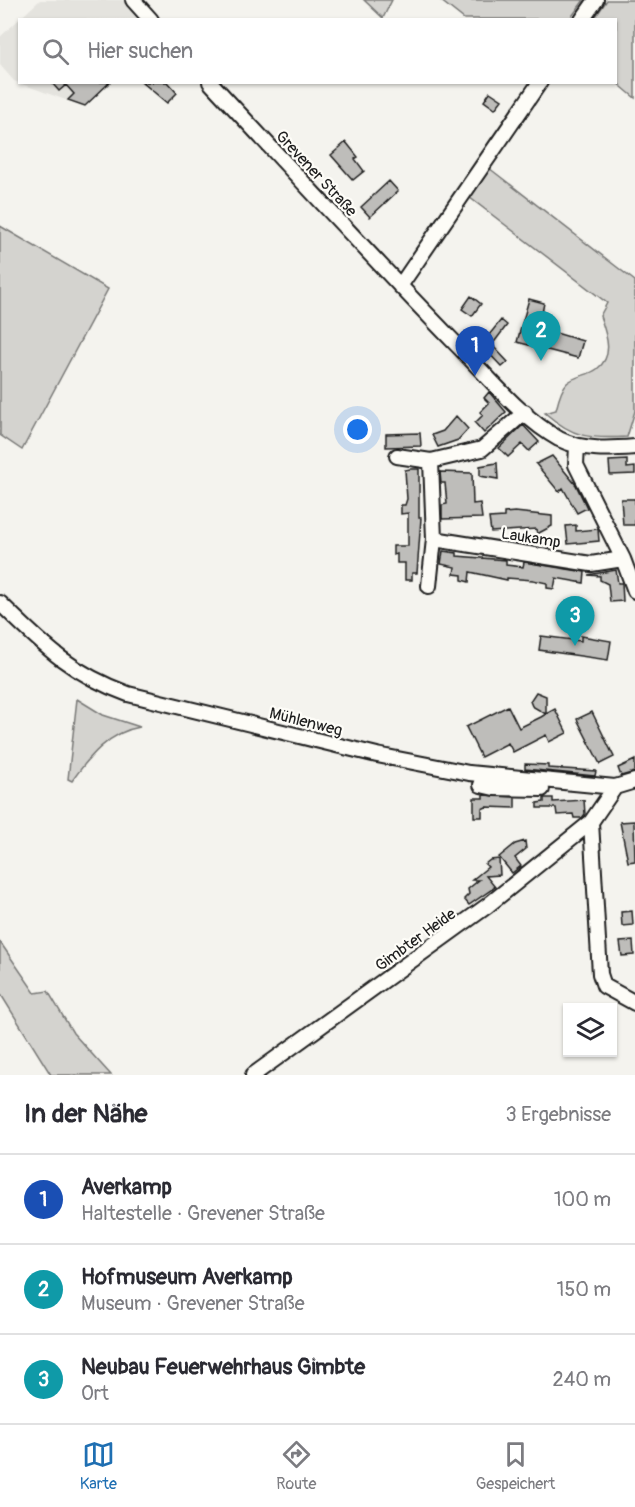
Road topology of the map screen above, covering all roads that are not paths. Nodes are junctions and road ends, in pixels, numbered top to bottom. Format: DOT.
graph roads {
  1 [pos="133,0"];
  2 [pos="596,0"];
  3 [pos="150,18"];
  4 [pos="583,18"];
  5 [pos="212,84"];
  6 [pos="539,84"];
  7 [pos="400,286"];
  8 [pos="525,412"];
  9 [pos="577,446"];
  10 [pos="635,447"];
  11 [pos="397,456"];
  12 [pos="431,461"];
  13 [pos="434,539"];
  14 [pos="623,559"];
  15 [pos="429,586"];
  16 [pos="635,591"];
  17 [pos="0,603"];
  18 [pos="635,781"];
  19 [pos="481,785"];
  20 [pos="609,786"];
  21 [pos="591,822"];
  22 [pos="635,1003"];
  23 [pos="253,1075"];
  1 -- 3 [label="street"];
  2 -- 4 [label="street"];
  5 -- 7 [label="street, Grevener Straße"];
  6 -- 7 [label="street"];
  7 -- 8 [label="street, Grevener Straße"];
  8 -- 9 [label="street, Grevener Straße"];
  8 -- 12 [label="street"];
  9 -- 10 [label="street, Grevener Straße"];
  9 -- 14 [label="street"];
  11 -- 12 [label="street"];
  12 -- 13 [label="street"];
  13 -- 14 [label="street, Laukamp"];
  13 -- 15 [label="street"];
  14 -- 16 [label="street"];
  17 -- 20 [label="street, Mühlenweg"];
  18 -- 20 [label="street, Mühlenweg"];
  19 -- 20 [label="street"];
  20 -- 21 [label="street, Gimbter Heide"];
  21 -- 22 [label="street"];
  21 -- 23 [label="street, Gimbter Heide"];
}
